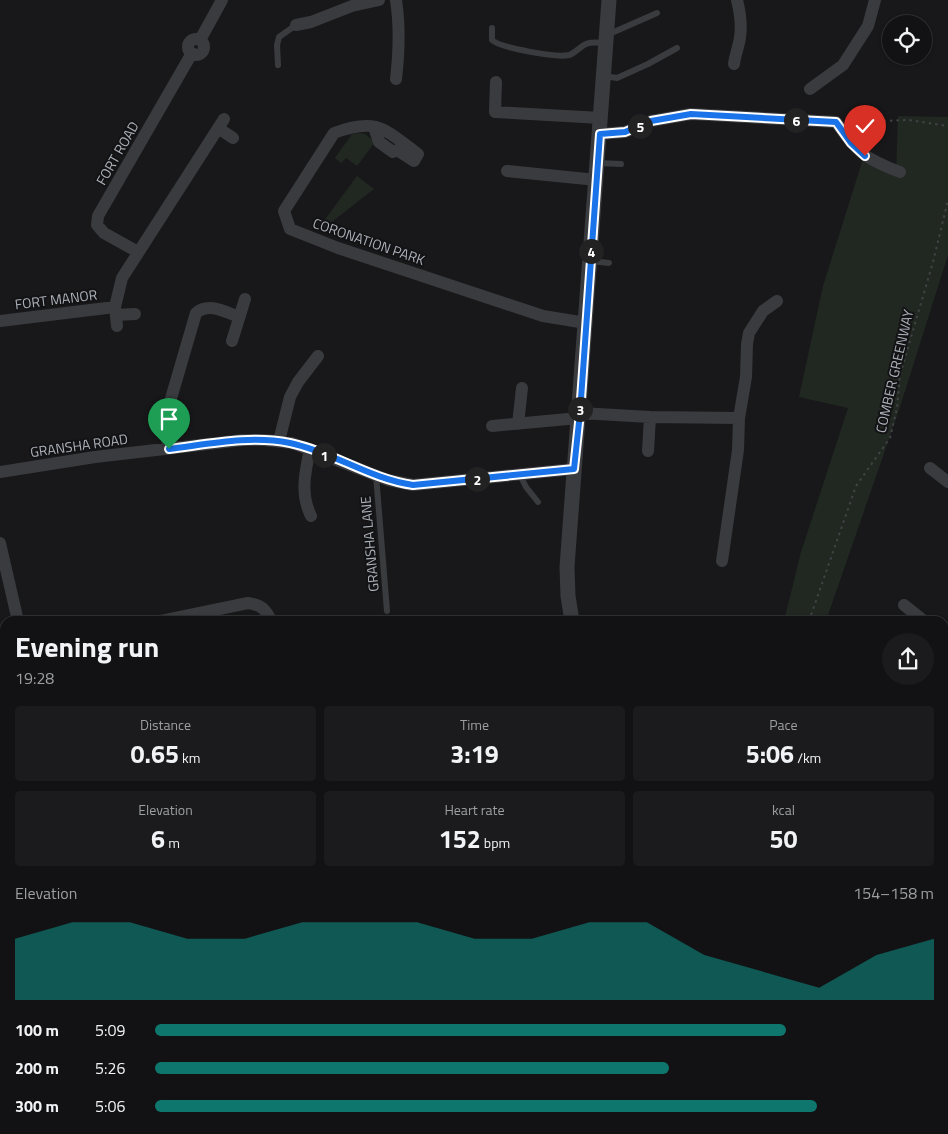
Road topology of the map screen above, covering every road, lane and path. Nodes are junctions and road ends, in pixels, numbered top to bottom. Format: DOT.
graph roads {
  1 [pos="222,0"];
  2 [pos="379,0"];
  3 [pos="396,0"];
  4 [pos="609,0"];
  5 [pos="738,0"];
  6 [pos="875,0"];
  7 [pos="656,13"];
  8 [pos="296,25"];
  9 [pos="492,28"];
  10 [pos="606,40"];
  11 [pos="677,48"];
  12 [pos="734,64"];
  13 [pos="278,65"];
  14 [pos="604,76"];
  15 [pos="396,79"];
  16 [pos="496,82"];
  17 [pos="810,89"];
  18 [pos="601,118"];
  19 [pos="836,122"];
  20 [pos="948,126"];
  21 [pos="374,127"];
  22 [pos="600,134"];
  23 [pos="233,138"];
  24 [pos="598,163"];
  25 [pos="621,164"];
  26 [pos="507,171"];
  27 [pos="900,172"];
  28 [pos="596,180"];
  29 [pos="948,200"];
  30 [pos="138,252"];
  31 [pos="591,261"];
  32 [pos="609,262"];
  33 [pos="245,299"];
  34 [pos="776,301"];
  35 [pos="135,314"];
  36 [pos="116,316"];
  37 [pos="239,318"];
  38 [pos="0,322"];
  39 [pos="586,323"];
  40 [pos="232,341"];
  41 [pos="318,356"];
  42 [pos="522,388"];
  43 [pos="579,415"];
  44 [pos="650,417"];
  45 [pos="739,418"];
  46 [pos="518,424"];
  47 [pos="492,426"];
  48 [pos="279,442"];
  49 [pos="169,449"];
  50 [pos="310,449"];
  51 [pos="648,451"];
  52 [pos="930,468"];
  53 [pos="574,469"];
  54 [pos="0,472"];
  55 [pos="376,475"];
  56 [pos="520,475"];
  57 [pos="948,482"];
  58 [pos="538,502"];
  59 [pos="311,516"];
  60 [pos="0,543"];
  61 [pos="722,561"];
  62 [pos="3,575"];
  63 [pos="904,605"];
  64 [pos="388,611"];
  65 [pos="16,616"];
  66 [pos="185,616"];
  67 [pos="270,616"];
  68 [pos="571,616"];
  69 [pos="811,616"];
  70 [pos="918,616"];
  1 -- 30 [label="street, FORT ROAD"];
  2 -- 8 [label="street"];
  3 -- 15 [label="street"];
  4 -- 10 [label="street"];
  5 -- 12 [label="street"];
  6 -- 17 [label="street"];
  7 -- 10 [label="lane"];
  8 -- 13 [label="lane"];
  9 -- 10 [label="lane"];
  10 -- 14 [label="street"];
  11 -- 14 [label="lane"];
  14 -- 18 [label="street"];
  16 -- 18 [label="street"];
  18 -- 22 [label="street"];
  19 -- 20 [label="path"];
  19 -- 22 [label="street"];
  19 -- 27 [label="street"];
  21 -- 39 [label="street, CORONATION PARK"];
  22 -- 24 [label="street"];
  23 -- 30 [label="street"];
  24 -- 25 [label="lane"];
  24 -- 28 [label="street"];
  26 -- 28 [label="street"];
  28 -- 31 [label="street"];
  29 -- 69 [label="path, COMBER GREENWAY"];
  30 -- 36 [label="street"];
  31 -- 32 [label="lane"];
  31 -- 39 [label="street"];
  33 -- 37 [label="street"];
  34 -- 45 [label="street"];
  35 -- 36 [label="street"];
  36 -- 38 [label="street, FORT MANOR"];
  37 -- 40 [label="street"];
  37 -- 49 [label="street"];
  39 -- 43 [label="street"];
  41 -- 48 [label="street"];
  42 -- 46 [label="street"];
  43 -- 44 [label="street"];
  43 -- 46 [label="street"];
  43 -- 53 [label="street"];
  44 -- 45 [label="street"];
  44 -- 51 [label="street"];
  45 -- 61 [label="street"];
  46 -- 47 [label="street"];
  48 -- 49 [label="street, GRANSHA ROAD"];
  48 -- 50 [label="street, GRANSHA ROAD"];
  49 -- 54 [label="street, GRANSHA ROAD"];
  50 -- 55 [label="street, GRANSHA ROAD"];
  50 -- 59 [label="street"];
  52 -- 57 [label="street"];
  53 -- 56 [label="street, GRANSHA ROAD"];
  53 -- 68 [label="street"];
  55 -- 56 [label="street, GRANSHA ROAD"];
  55 -- 64 [label="lane, GRANSHA LANE"];
  56 -- 58 [label="lane"];
  60 -- 62 [label="street"];
  62 -- 65 [label="street"];
  63 -- 70 [label="street"];
  66 -- 67 [label="street"];
}
